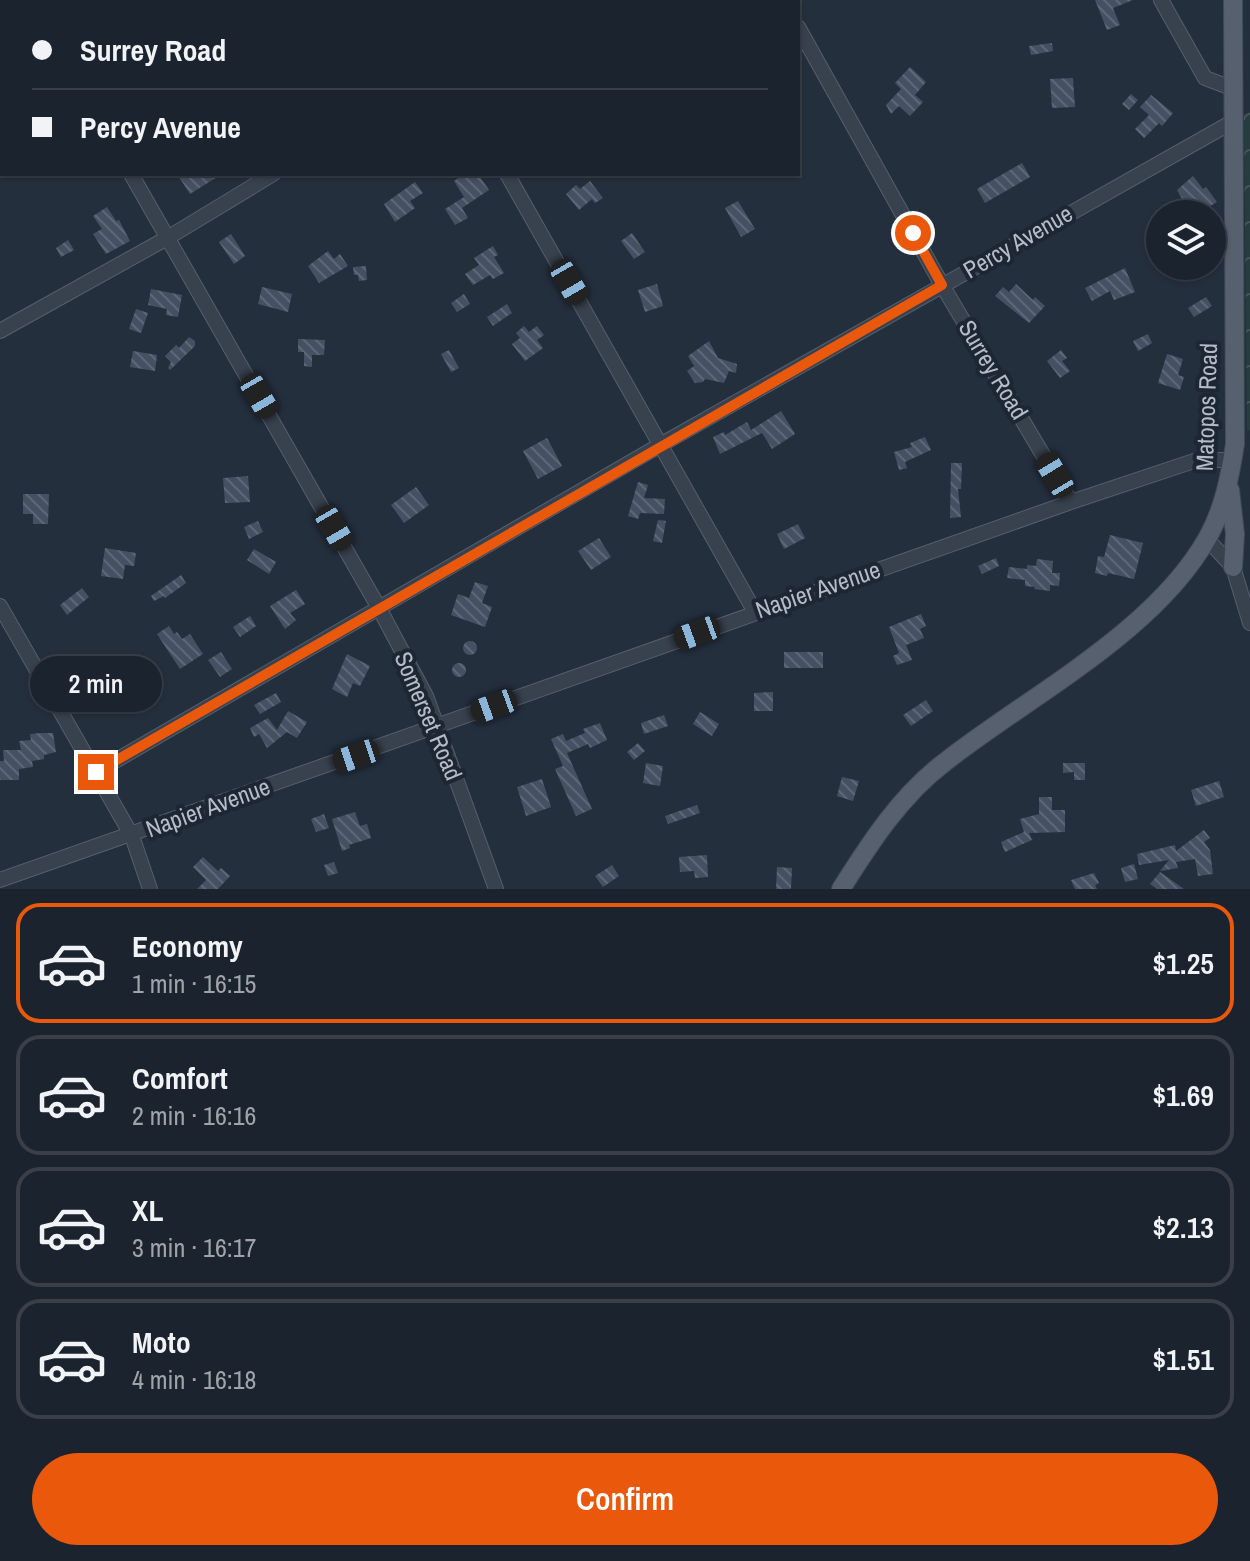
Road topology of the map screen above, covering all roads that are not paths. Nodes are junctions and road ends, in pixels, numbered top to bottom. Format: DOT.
graph roads {
  1 [pos="1161,0"];
  2 [pos="1233,0"];
  3 [pos="800,31"];
  4 [pos="1234,89"];
  5 [pos="1234,121"];
  6 [pos="132,176"];
  7 [pos="270,176"];
  8 [pos="508,176"];
  9 [pos="169,237"];
  10 [pos="942,285"];
  11 [pos="0,331"];
  12 [pos="662,444"];
  13 [pos="1239,447"];
  14 [pos="1229,483"];
  15 [pos="1071,502"];
  16 [pos="1207,539"];
  17 [pos="1233,567"];
  18 [pos="0,606"];
  19 [pos="379,608"];
  20 [pos="755,612"];
  21 [pos="1250,623"];
  22 [pos="436,727"];
  23 [pos="96,772"];
  24 [pos="132,836"];
  25 [pos="0,880"];
  26 [pos="150,889"];
  27 [pos="496,889"];
  28 [pos="841,889"];
  1 -- 4 [label="street"];
  2 -- 4 [label="main road, Matopos Road"];
  3 -- 10 [label="street, Surrey Road"];
  4 -- 5 [label="main road, Matopos Road"];
  5 -- 10 [label="street, Percy Avenue"];
  5 -- 13 [label="main road, Matopos Road"];
  6 -- 9 [label="street, Somerset Road"];
  7 -- 9 [label="street"];
  8 -- 12 [label="street"];
  9 -- 11 [label="street"];
  9 -- 19 [label="street, Somerset Road"];
  10 -- 12 [label="street, Percy Avenue"];
  10 -- 15 [label="street, Surrey Road"];
  12 -- 19 [label="street, Percy Avenue"];
  12 -- 20 [label="street"];
  13 -- 14 [label="main road, Matopos Road"];
  13 -- 15 [label="street, Napier Avenue"];
  14 -- 16 [label="main road, Matopos Road"];
  14 -- 17 [label="main road"];
  15 -- 20 [label="street, Napier Avenue"];
  16 -- 17 [label="street"];
  16 -- 28 [label="main road, Matopos Road"];
  17 -- 21 [label="street"];
  18 -- 23 [label="street"];
  19 -- 22 [label="street, Somerset Road"];
  19 -- 23 [label="street, Percy Avenue"];
  20 -- 22 [label="street, Napier Avenue"];
  22 -- 24 [label="street, Napier Avenue"];
  22 -- 27 [label="street, Somerset Road"];
  23 -- 24 [label="street"];
  24 -- 25 [label="street, Napier Avenue"];
  24 -- 26 [label="street"];
}
